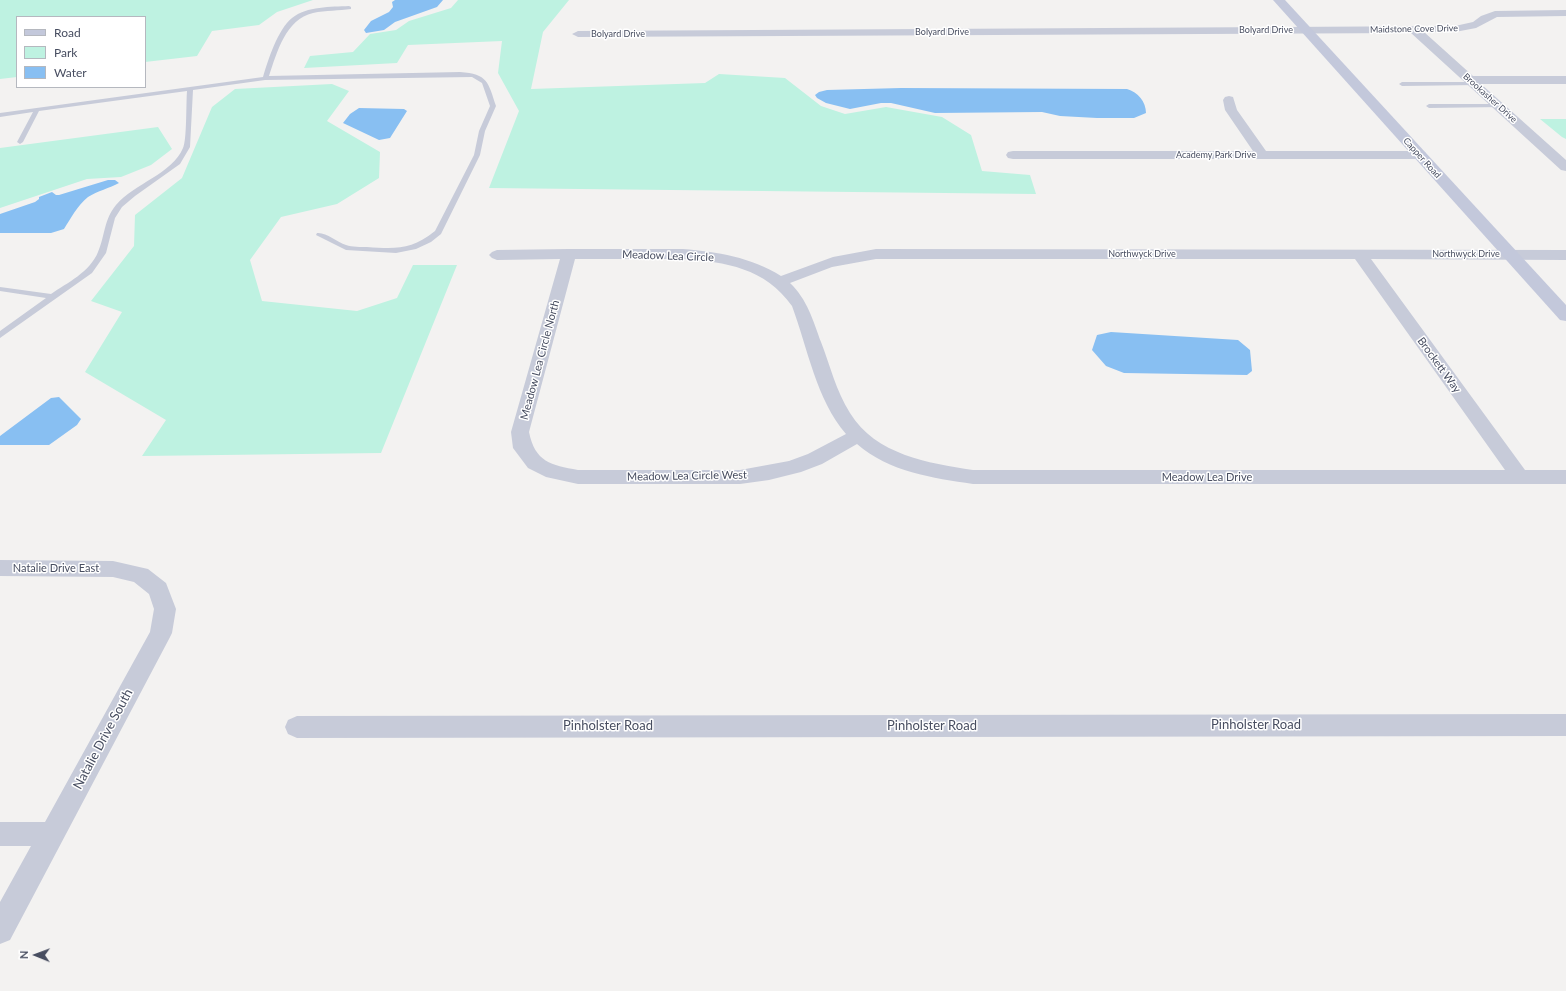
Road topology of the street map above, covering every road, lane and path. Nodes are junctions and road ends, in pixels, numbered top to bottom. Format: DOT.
graph roads {
  1 [pos="1279,0"];
  2 [pos="349,8"];
  3 [pos="1566,13"];
  4 [pos="1414,29"];
  5 [pos="1306,30"];
  6 [pos="578,34"];
  7 [pos="265,78"];
  8 [pos="1566,80"];
  9 [pos="1473,82"];
  10 [pos="1402,84"];
  11 [pos="190,88"];
  12 [pos="1230,100"];
  13 [pos="1429,106"];
  14 [pos="1500,106"];
  15 [pos="37,110"];
  16 [pos="0,115"];
  17 [pos="20,142"];
  18 [pos="1013,155"];
  19 [pos="1262,155"];
  20 [pos="1420,155"];
  21 [pos="1566,167"];
  22 [pos="320,235"];
  23 [pos="497,254"];
  24 [pos="568,254"];
  25 [pos="1359,254"];
  26 [pos="1510,254"];
  27 [pos="1566,254"];
  28 [pos="779,282"];
  29 [pos="0,289"];
  30 [pos="52,297"];
  31 [pos="1566,316"];
  32 [pos="0,335"];
  33 [pos="858,436"];
  34 [pos="535,463"];
  35 [pos="1520,477"];
  36 [pos="1566,477"];
  37 [pos="0,568"];
  38 [pos="113,569"];
  39 [pos="1566,725"];
  40 [pos="298,727"];
  41 [pos="0,834"];
  42 [pos="52,834"];
  43 [pos="0,930"];
  1 -- 5 [label="street, Capper Road"];
  2 -- 7 [label="lane"];
  3 -- 4 [label="street, Maidstone Cove Drive"];
  4 -- 5 [label="street, Maidstone Cove Drive"];
  4 -- 9 [label="street, Brookasher Drive"];
  5 -- 6 [label="street, Bolyard Drive"];
  5 -- 20 [label="street, Capper Road"];
  7 -- 11 [label="lane"];
  7 -- 22 [label="lane"];
  8 -- 9 [label="street"];
  9 -- 10 [label="lane"];
  9 -- 14 [label="street, Brookasher Drive"];
  11 -- 15 [label="lane"];
  11 -- 30 [label="lane"];
  12 -- 19 [label="street"];
  13 -- 14 [label="lane"];
  14 -- 21 [label="street, Brookasher Drive"];
  15 -- 16 [label="lane"];
  15 -- 17 [label="lane"];
  18 -- 19 [label="street, Academy Park Drive"];
  19 -- 20 [label="street, Academy Park Drive"];
  20 -- 26 [label="street, Capper Road"];
  23 -- 24 [label="street"];
  24 -- 28 [label="street, Meadow Lea Circle"];
  24 -- 34 [label="street, Meadow Lea Circle North"];
  25 -- 26 [label="street, Northwyck Drive"];
  25 -- 28 [label="street, Northwyck Drive"];
  25 -- 35 [label="street, Brockett Way"];
  26 -- 27 [label="street, Northwyck Drive"];
  26 -- 31 [label="street, Capper Road"];
  28 -- 33 [label="street, Meadow Lea Circle"];
  29 -- 30 [label="lane"];
  30 -- 32 [label="lane"];
  33 -- 34 [label="street, Meadow Lea Circle West"];
  33 -- 35 [label="street, Meadow Lea Drive"];
  35 -- 36 [label="street, Meadow Lea Drive"];
  37 -- 38 [label="street, Natalie Drive East"];
  38 -- 42 [label="street, Natalie Drive South"];
  39 -- 40 [label="street, Pinholster Road"];
  41 -- 42 [label="street"];
  42 -- 43 [label="street, Natalie Drive South"];
}
